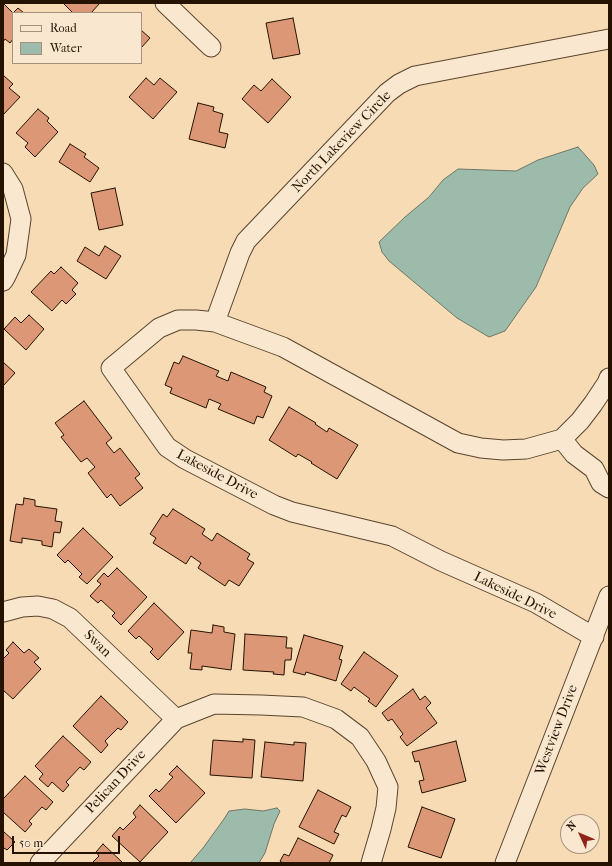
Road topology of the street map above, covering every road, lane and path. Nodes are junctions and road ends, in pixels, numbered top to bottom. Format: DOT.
graph roads {
  1 [pos="165,3"];
  2 [pos="609,38"];
  3 [pos="211,47"];
  4 [pos="3,172"];
  5 [pos="3,281"];
  6 [pos="215,322"];
  7 [pos="609,378"];
  8 [pos="562,439"];
  9 [pos="602,467"];
  10 [pos="609,488"];
  11 [pos="609,596"];
  12 [pos="3,612"];
  13 [pos="594,637"];
  14 [pos="176,719"];
  15 [pos="40,863"];
  16 [pos="371,863"];
  17 [pos="505,863"];
  1 -- 3 [label="street"];
  2 -- 6 [label="street, North Lakeview Circle"];
  4 -- 5 [label="street"];
  6 -- 8 [label="street, Lakeside Drive"];
  6 -- 13 [label="street, Lakeside Drive"];
  7 -- 8 [label="street"];
  8 -- 9 [label="street"];
  9 -- 10 [label="street"];
  11 -- 13 [label="street, Westview Drive"];
  12 -- 14 [label="street, Swan"];
  13 -- 17 [label="street, Westview Drive"];
  14 -- 15 [label="street, Pelican Drive"];
  14 -- 16 [label="street"];
}
